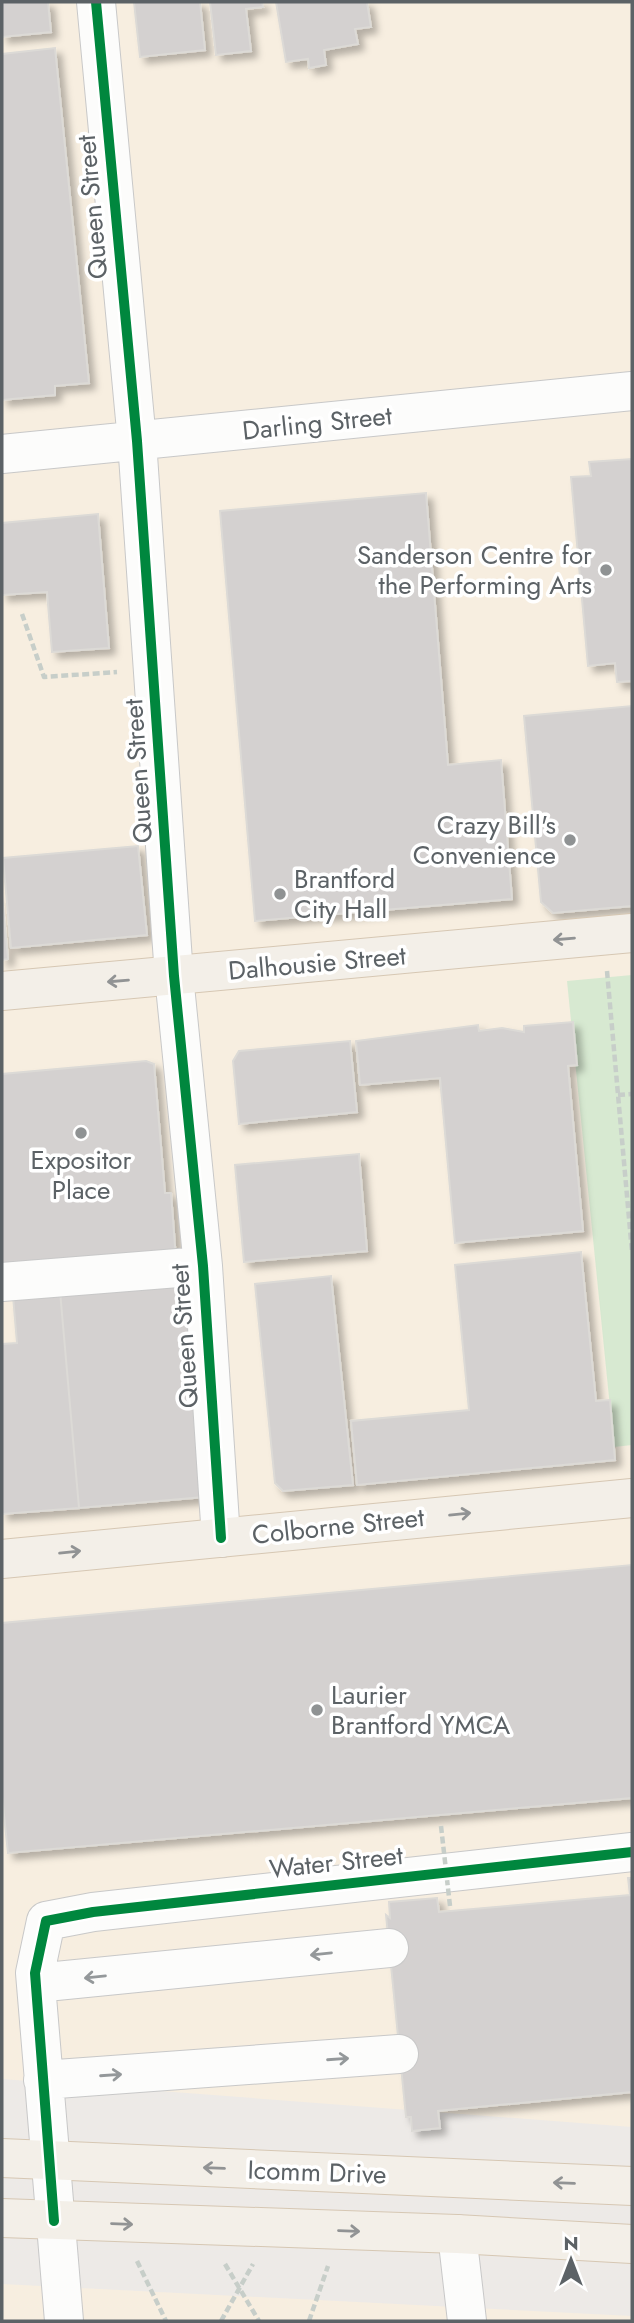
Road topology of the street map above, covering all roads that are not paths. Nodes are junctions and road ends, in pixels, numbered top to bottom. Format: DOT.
graph roads {
  1 [pos="96,2"];
  2 [pos="632,391"];
  3 [pos="137,441"];
  4 [pos="2,454"];
  5 [pos="618,934"];
  6 [pos="174,976"];
  7 [pos="2,991"];
  8 [pos="203,1266"];
  9 [pos="2,1282"];
  10 [pos="632,1498"];
  11 [pos="221,1538"];
  12 [pos="2,1559"];
  13 [pos="632,1852"];
  14 [pos="389,1948"];
  15 [pos="36,1983"];
  16 [pos="399,2054"];
  17 [pos="43,2080"];
  18 [pos="2,2158"];
  19 [pos="49,2161"];
  20 [pos="632,2186"];
  21 [pos="2,2218"];
  22 [pos="54,2221"];
  23 [pos="457,2234"];
  24 [pos="632,2244"];
  25 [pos="64,2321"];
  26 [pos="467,2321"];
  1 -- 3 [label="street, Queen Street"];
  2 -- 3 [label="street, Darling Street"];
  3 -- 4 [label="street, Darling Street"];
  3 -- 6 [label="street, Queen Street"];
  5 -- 6 [label="main road, Dalhousie Street, one-way"];
  6 -- 7 [label="main road, Dalhousie Street, one-way"];
  6 -- 8 [label="street, Queen Street"];
  8 -- 9 [label="street"];
  8 -- 11 [label="street, Queen Street"];
  11 -- 10 [label="main road, Colborne Street, one-way"];
  12 -- 11 [label="main road, Colborne Street, one-way"];
  13 -- 15 [label="street, Water Street"];
  14 -- 15 [label="street, one-way"];
  15 -- 17 [label="street"];
  17 -- 16 [label="street, one-way"];
  17 -- 19 [label="street"];
  18 -- 19 [label="main road, Icomm Drive"];
  20 -- 19 [label="main road, Icomm Drive, one-way"];
  19 -- 22 [label="street"];
  21 -- 22 [label="main road"];
  22 -- 23 [label="main road, one-way"];
  22 -- 25 [label="street"];
  23 -- 24 [label="main road"];
  23 -- 26 [label="street"];
}
